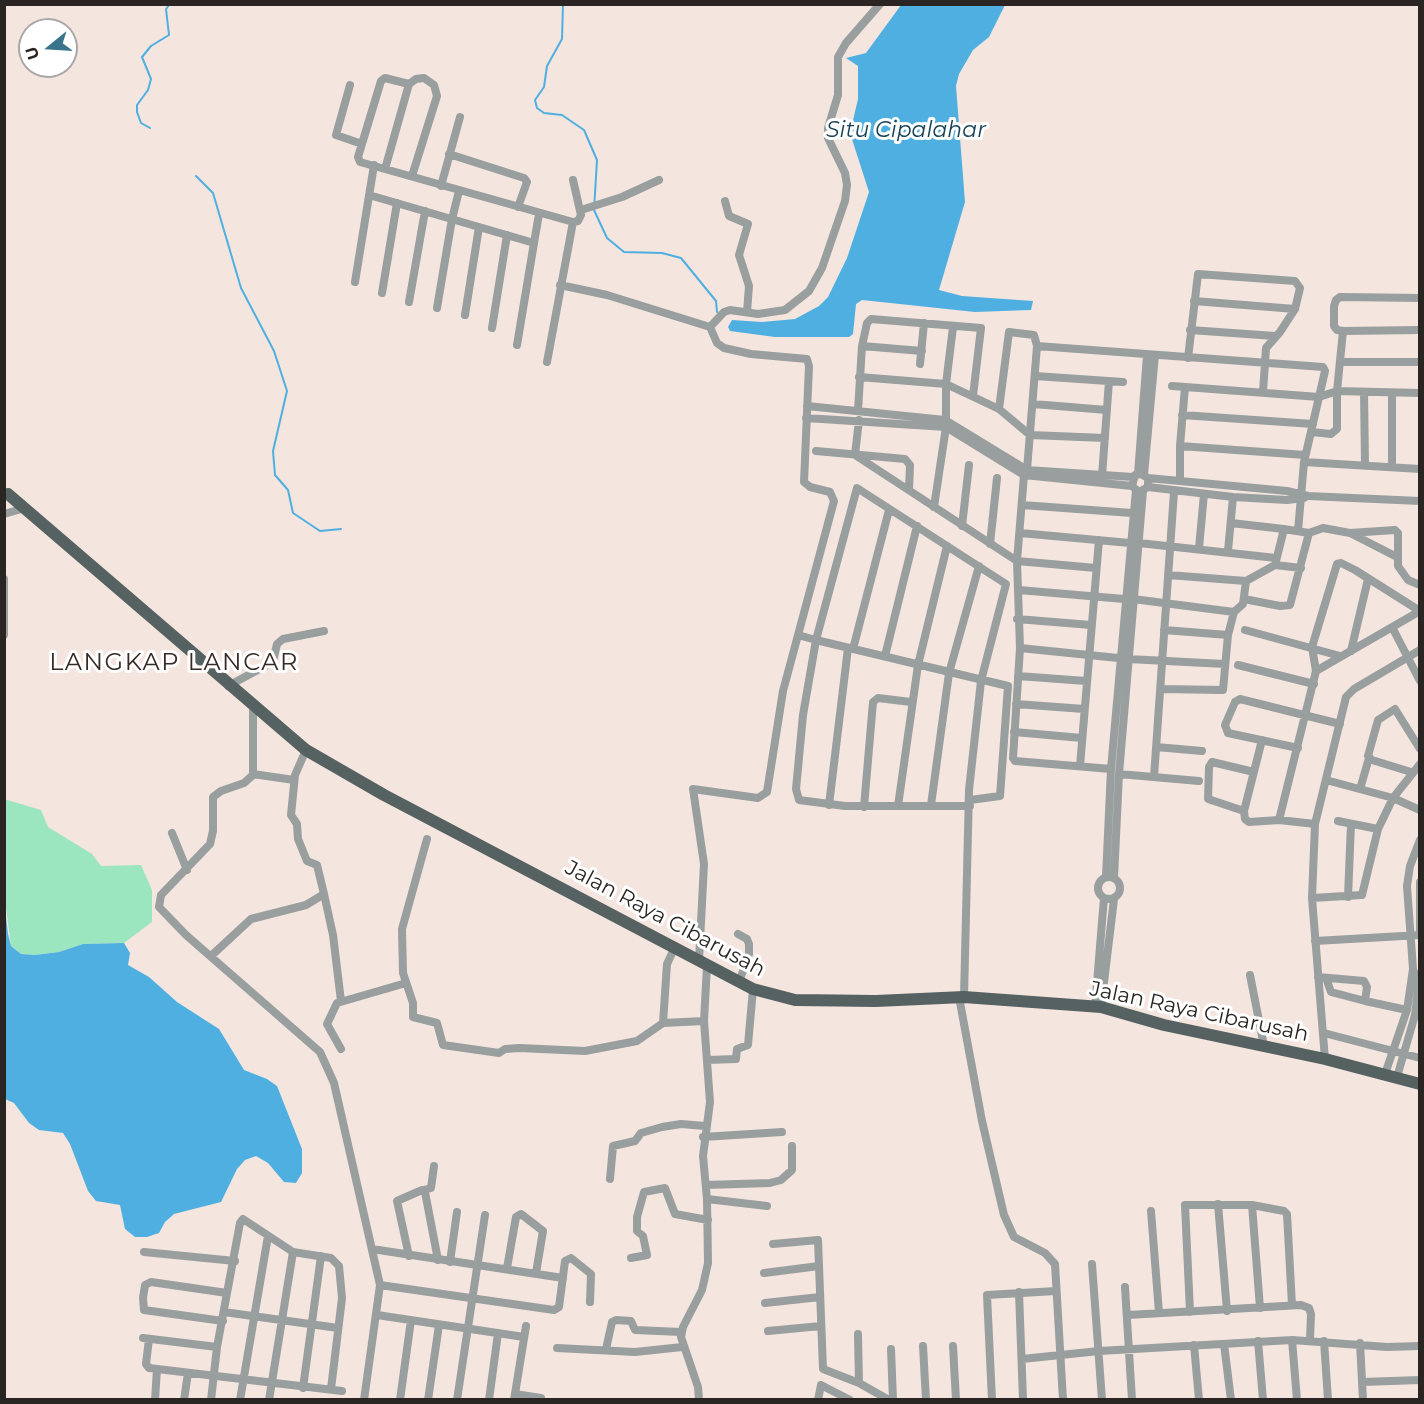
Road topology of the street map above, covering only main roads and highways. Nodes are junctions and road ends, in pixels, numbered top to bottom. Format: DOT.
graph roads {
  1 [pos="8,494"];
  2 [pos="1419,1084"];
  1 -- 2 [label="main road, Jalan Raya Cibarusah"];
}
